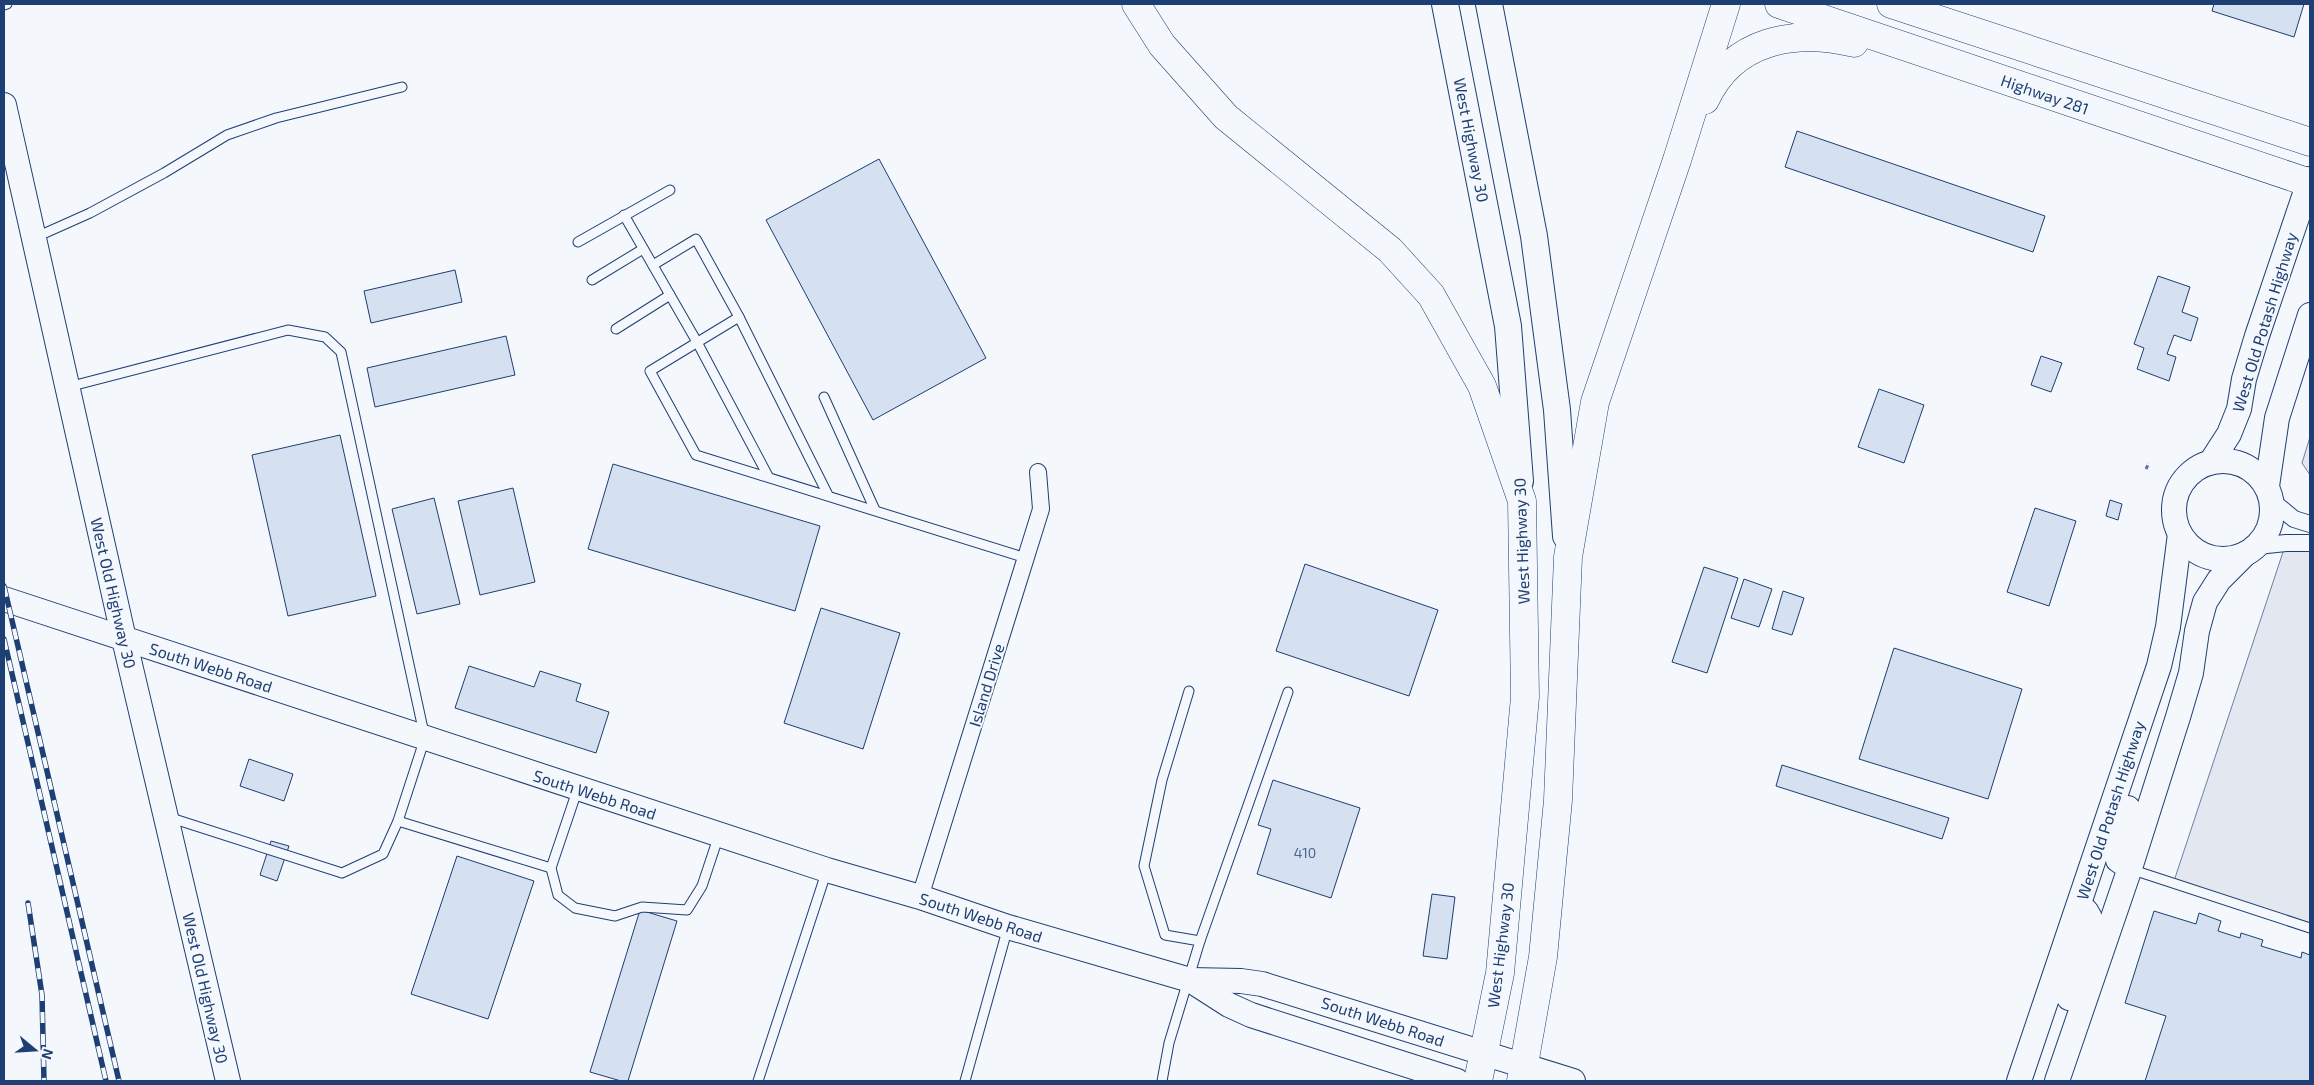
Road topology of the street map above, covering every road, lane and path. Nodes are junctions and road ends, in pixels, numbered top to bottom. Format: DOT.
graph roads {
  1 [pos="7,4"];
  2 [pos="1136,4"];
  3 [pos="1445,4"];
  4 [pos="1489,4"];
  5 [pos="1726,4"];
  6 [pos="1779,4"];
  7 [pos="1891,4"];
  8 [pos="1932,4"];
  9 [pos="4,5"];
  10 [pos="2026,48"];
  11 [pos="2009,82"];
  12 [pos="402,87"];
  13 [pos="4,105"];
  14 [pos="2310,142"];
  15 [pos="1677,160"];
  16 [pos="2310,182"];
  17 [pos="670,190"];
  18 [pos="624,215"];
  19 [pos="34,238"];
  20 [pos="578,242"];
  21 [pos="643,249"];
  22 [pos="653,265"];
  23 [pos="592,280"];
  24 [pos="670,295"];
  25 [pos="2310,315"];
  26 [pos="738,317"];
  27 [pos="616,329"];
  28 [pos="697,342"];
  29 [pos="68,387"];
  30 [pos="824,396"];
  31 [pos="2211,462"];
  32 [pos="2149,463"];
  33 [pos="2146,469"];
  34 [pos="1038,472"];
  35 [pos="768,476"];
  36 [pos="2270,493"];
  37 [pos="828,495"];
  38 [pos="1522,501"];
  39 [pos="875,510"];
  40 [pos="2310,524"];
  41 [pos="2180,534"];
  42 [pos="2310,543"];
  43 [pos="2251,550"];
  44 [pos="1568,556"];
  45 [pos="1026,558"];
  46 [pos="4,600"];
  47 [pos="124,639"];
  48 [pos="1189,691"];
  49 [pos="1288,692"];
  50 [pos="2145,706"];
  51 [pos="425,738"];
  52 [pos="578,788"];
  53 [pos="166,816"];
  54 [pos="398,820"];
  55 [pos="719,834"];
  56 [pos="551,868"];
  57 [pos="2130,868"];
  58 [pos="827,870"];
  59 [pos="920,897"];
  60 [pos="2078,907"];
  61 [pos="1008,927"];
  62 [pos="2310,928"];
  63 [pos="1200,941"];
  64 [pos="1190,980"];
  65 [pos="2072,1037"];
  66 [pos="1485,1053"];
  67 [pos="1523,1073"];
  68 [pos="228,1081"];
  69 [pos="758,1081"];
  70 [pos="964,1081"];
  71 [pos="1162,1081"];
  72 [pos="1456,1081"];
  73 [pos="1478,1081"];
  74 [pos="1573,1081"];
  75 [pos="2019,1081"];
  76 [pos="2057,1081"];
  1 -- 9 [label="lane"];
  2 -- 38 [label="highway"];
  3 -- 38 [label="main road, West Highway 30"];
  4 -- 44 [label="main road"];
  5 -- 15 [label="highway"];
  6 -- 11 [label="highway, Highway 281"];
  7 -- 10 [label="highway"];
  8 -- 10 [label="highway"];
  10 -- 14 [label="highway"];
  11 -- 15 [label="highway"];
  11 -- 16 [label="highway, Highway 281"];
  12 -- 19 [label="lane"];
  13 -- 19 [label="street, West Old Highway 30"];
  15 -- 44 [label="highway"];
  16 -- 31 [label="street, West Old Potash Highway"];
  17 -- 18 [label="lane"];
  18 -- 20 [label="lane"];
  18 -- 21 [label="lane"];
  19 -- 29 [label="street, West Old Highway 30"];
  21 -- 22 [label="lane"];
  21 -- 23 [label="lane"];
  22 -- 24 [label="lane"];
  22 -- 26 [label="lane"];
  24 -- 27 [label="lane"];
  24 -- 28 [label="lane"];
  25 -- 36 [label="street"];
  26 -- 28 [label="lane"];
  26 -- 37 [label="lane"];
  28 -- 35 [label="lane"];
  28 -- 35 [label="lane"];
  29 -- 47 [label="street, West Old Highway 30"];
  29 -- 51 [label="lane"];
  30 -- 39 [label="lane"];
  31 -- 36 [label="street"];
  31 -- 41 [label="street"];
  32 -- 33 [label="path"];
  34 -- 45 [label="street, Island Drive"];
  35 -- 37 [label="lane"];
  36 -- 40 [label="street"];
  36 -- 43 [label="street"];
  37 -- 39 [label="lane"];
  38 -- 66 [label="highway, West Highway 30"];
  39 -- 45 [label="lane"];
  41 -- 43 [label="street"];
  41 -- 50 [label="street, West Old Potash Highway"];
  42 -- 43 [label="street"];
  43 -- 57 [label="street"];
  44 -- 67 [label="highway"];
  45 -- 59 [label="street, Island Drive"];
  46 -- 47 [label="street, South Webb Road"];
  47 -- 51 [label="street, South Webb Road"];
  47 -- 53 [label="street, West Old Highway 30"];
  48 -- 63 [label="lane"];
  49 -- 63 [label="lane"];
  50 -- 57 [label="street"];
  50 -- 60 [label="street, West Old Potash Highway"];
  51 -- 52 [label="street, South Webb Road"];
  51 -- 54 [label="lane"];
  52 -- 55 [label="street, South Webb Road"];
  52 -- 56 [label="lane"];
  53 -- 54 [label="lane"];
  53 -- 68 [label="street, West Old Highway 30"];
  54 -- 56 [label="lane"];
  55 -- 56 [label="lane"];
  55 -- 58 [label="street, South Webb Road"];
  57 -- 62 [label="lane"];
  57 -- 65 [label="street"];
  58 -- 59 [label="street, South Webb Road"];
  58 -- 69 [label="lane"];
  59 -- 61 [label="street, South Webb Road"];
  60 -- 65 [label="street"];
  60 -- 75 [label="street, West Old Potash Highway"];
  61 -- 64 [label="street, South Webb Road"];
  61 -- 70 [label="lane"];
  63 -- 64 [label="lane"];
  64 -- 66 [label="street, South Webb Road"];
  64 -- 71 [label="lane"];
  64 -- 72 [label="street, South Webb Road"];
  65 -- 76 [label="street"];
  66 -- 67 [label="street, South Webb Road"];
  66 -- 73 [label="highway, West Highway 30"];
  67 -- 74 [label="street, South Webb Road"];
}
